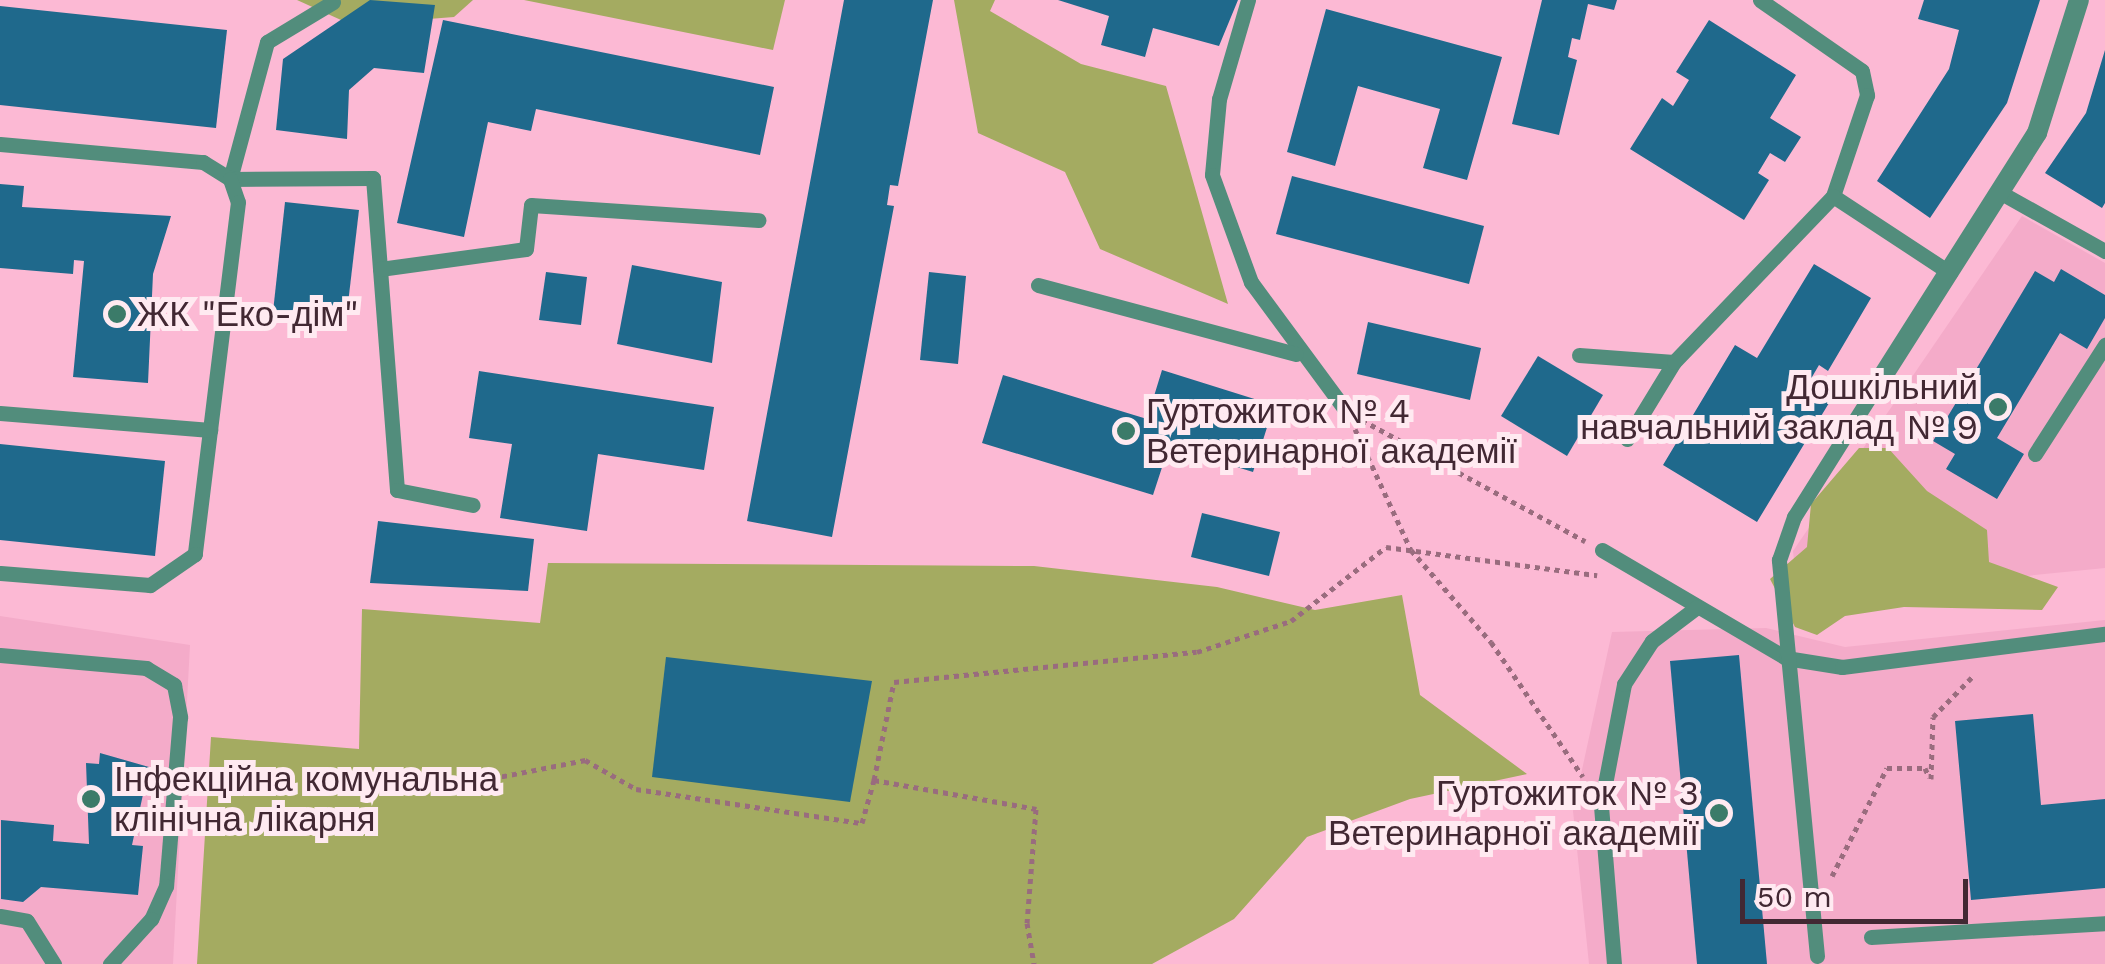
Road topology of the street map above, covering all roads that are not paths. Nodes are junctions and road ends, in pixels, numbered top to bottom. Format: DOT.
graph roads {
  1 [pos="1248,0"];
  2 [pos="1760,0"];
  3 [pos="2079,0"];
  4 [pos="333,2"];
  5 [pos="0,144"];
  6 [pos="230,179"];
  7 [pos="2003,194"];
  8 [pos="1833,196"];
  9 [pos="759,220"];
  10 [pos="2105,251"];
  11 [pos="380,269"];
  12 [pos="1950,273"];
  13 [pos="1038,285"];
  14 [pos="2105,345"];
  15 [pos="1296,354"];
  16 [pos="1579,354"];
  17 [pos="1674,362"];
  18 [pos="1878,382"];
  19 [pos="1346,411"];
  20 [pos="0,414"];
  21 [pos="210,430"];
  22 [pos="1627,439"];
  23 [pos="2036,454"];
  24 [pos="472,505"];
  25 [pos="1602,550"];
  26 [pos="0,573"];
  27 [pos="1697,608"];
  28 [pos="2105,634"];
  29 [pos="0,655"];
  30 [pos="1786,658"];
  31 [pos="0,916"];
  32 [pos="2105,923"];
  33 [pos="1871,937"];
  34 [pos="1817,956"];
  35 [pos="54,964"];
  36 [pos="110,964"];
  37 [pos="1614,964"];
  1 -- 15 [label="lane"];
  2 -- 8 [label="lane"];
  3 -- 7 [label="street"];
  4 -- 6 [label="lane"];
  5 -- 6 [label="lane"];
  6 -- 11 [label="lane"];
  6 -- 21 [label="lane"];
  7 -- 10 [label="lane"];
  7 -- 12 [label="street"];
  8 -- 12 [label="lane"];
  8 -- 17 [label="lane"];
  9 -- 11 [label="lane"];
  11 -- 24 [label="lane"];
  12 -- 18 [label="street"];
  13 -- 15 [label="lane"];
  14 -- 23 [label="lane"];
  15 -- 19 [label="lane"];
  16 -- 17 [label="lane"];
  17 -- 22 [label="lane"];
  18 -- 30 [label="lane"];
  20 -- 21 [label="lane"];
  21 -- 26 [label="lane"];
  25 -- 27 [label="lane"];
  27 -- 30 [label="lane"];
  27 -- 37 [label="lane"];
  28 -- 30 [label="lane"];
  29 -- 36 [label="lane"];
  30 -- 34 [label="lane"];
  31 -- 35 [label="lane"];
  32 -- 33 [label="lane"];
}
